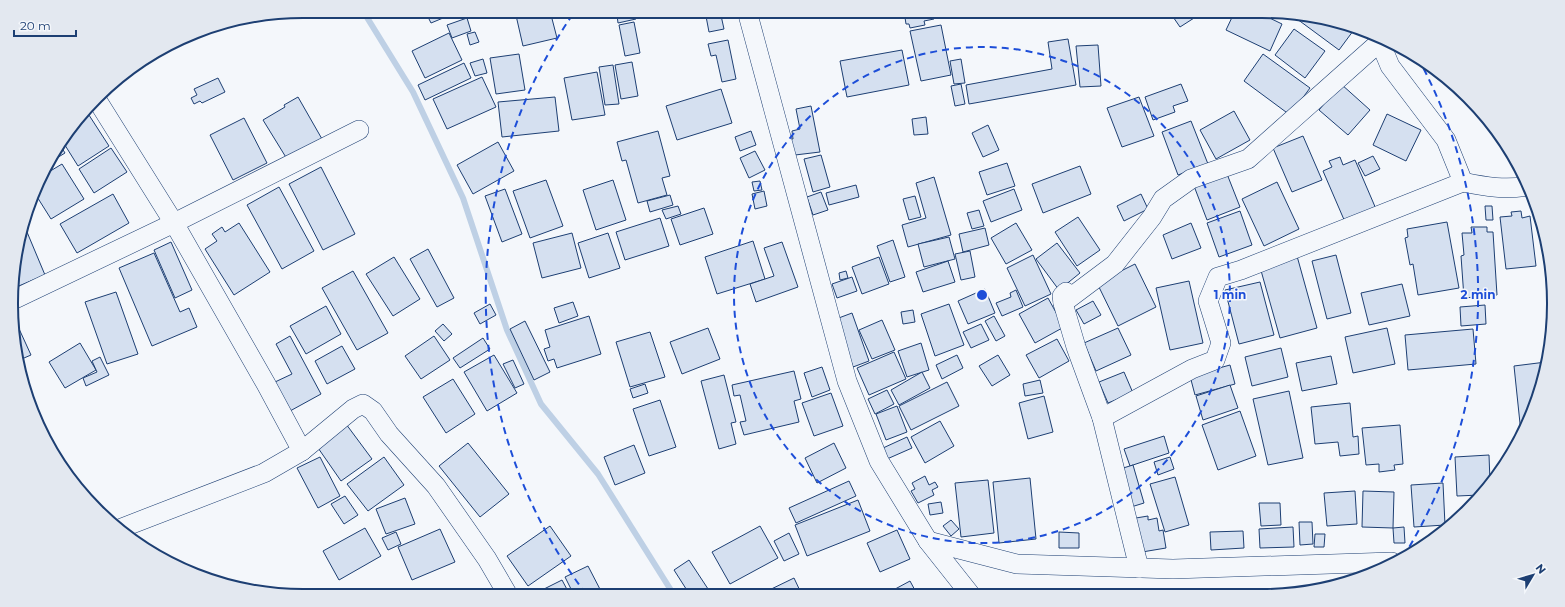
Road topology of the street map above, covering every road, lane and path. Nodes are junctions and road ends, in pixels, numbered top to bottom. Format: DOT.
graph roads {
  1 [pos="749,18"];
  2 [pos="1379,43"];
  3 [pos="1382,45"];
  4 [pos="100,104"];
  5 [pos="359,130"];
  6 [pos="1463,182"];
  7 [pos="1522,187"];
  8 [pos="174,223"];
  9 [pos="1070,285"];
  10 [pos="18,296"];
  11 [pos="1063,303"];
  12 [pos="1102,418"];
  13 [pos="302,451"];
  14 [pos="126,526"];
  15 [pos="928,541"];
  16 [pos="1382,562"];
  17 [pos="1139,568"];
  18 [pos="504,589"];
  19 [pos="966,589"];
  1 -- 15 [label="street"];
  2 -- 11 [label="street"];
  3 -- 6 [label="street"];
  4 -- 8 [label="street"];
  5 -- 8 [label="street"];
  6 -- 7 [label="street"];
  6 -- 12 [label="street"];
  8 -- 10 [label="street"];
  8 -- 13 [label="street"];
  9 -- 11 [label="street"];
  11 -- 12 [label="street"];
  12 -- 17 [label="street"];
  13 -- 14 [label="street"];
  13 -- 18 [label="street"];
  15 -- 17 [label="street"];
  15 -- 19 [label="street"];
  16 -- 17 [label="street"];
}
